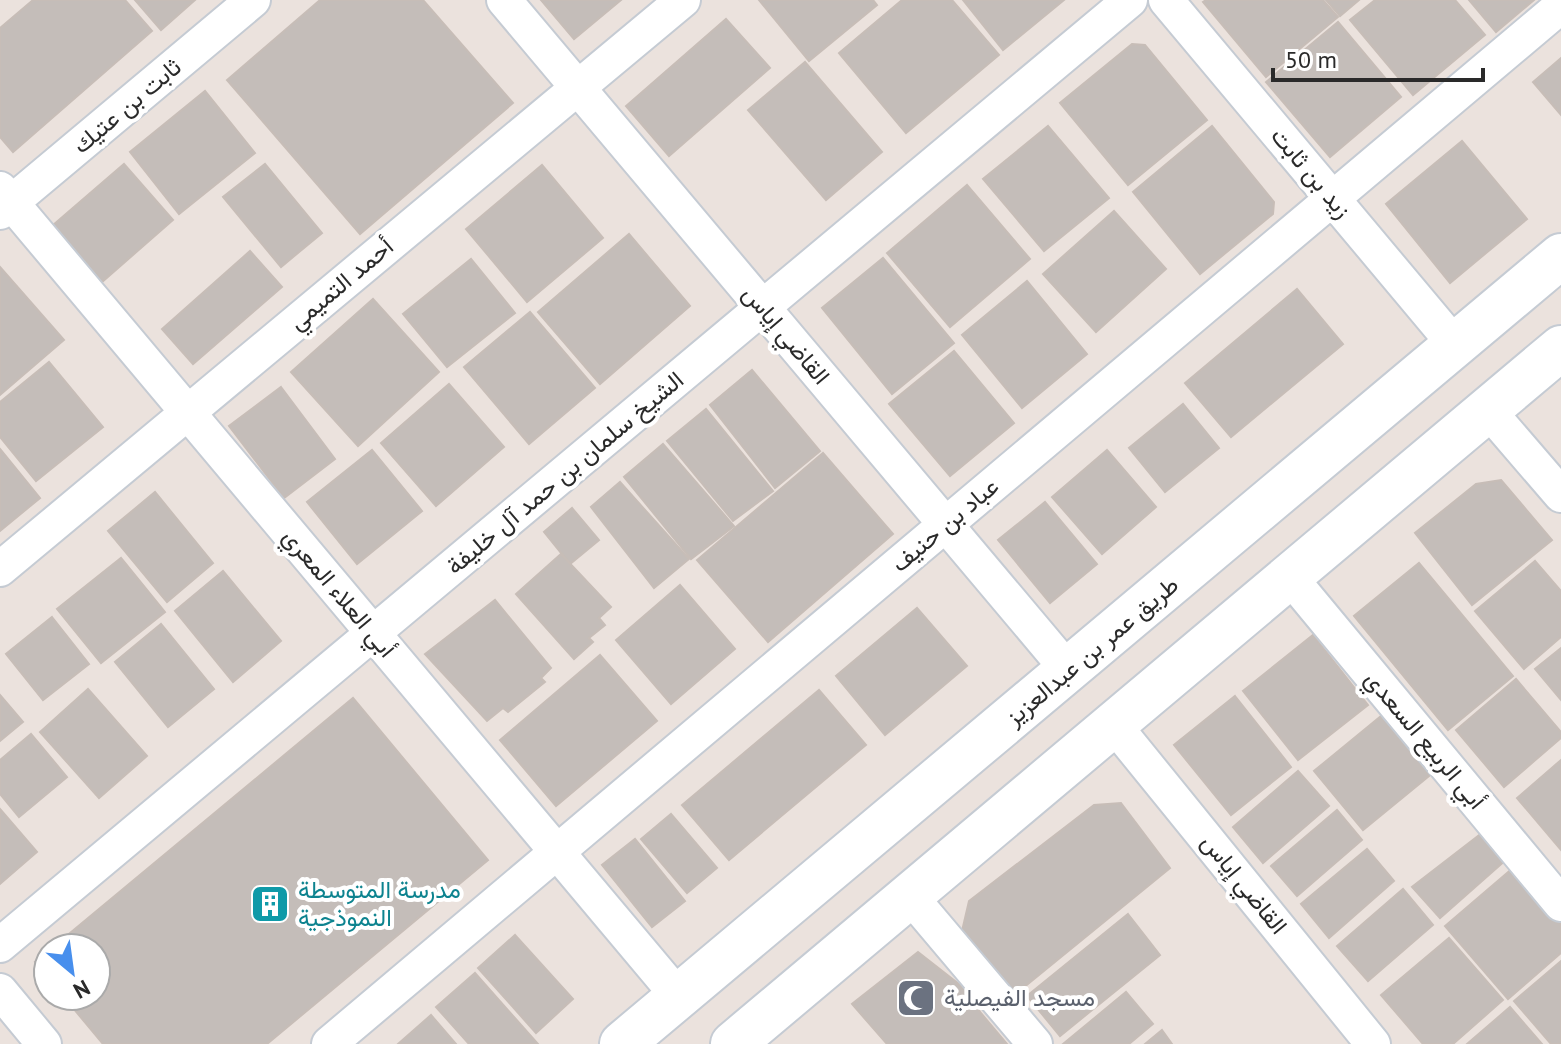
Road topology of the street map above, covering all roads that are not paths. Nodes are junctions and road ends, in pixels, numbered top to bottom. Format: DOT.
graph roads {
  1 [pos="253,0"];
  2 [pos="504,0"];
  3 [pos="683,0"];
  4 [pos="1130,0"];
  5 [pos="1166,0"];
  6 [pos="1561,6"];
  7 [pos="577,88"];
  8 [pos="1333,199"];
  9 [pos="4,201"];
  10 [pos="1561,256"];
  11 [pos="762,307"];
  12 [pos="1456,346"];
  13 [pos="1561,348"];
  14 [pos="1487,409"];
  15 [pos="188,412"];
  16 [pos="1561,495"];
  17 [pos="945,525"];
  18 [pos="0,569"];
  19 [pos="1289,576"];
  20 [pos="373,633"];
  21 [pos="1068,670"];
  22 [pos="1114,725"];
  23 [pos="557,852"];
  24 [pos="910,896"];
  25 [pos="1561,904"];
  26 [pos="0,945"];
  27 [pos="0,991"];
  28 [pos="678,996"];
  29 [pos="44,1044"];
  30 [pos="329,1044"];
  31 [pos="622,1044"];
  32 [pos="733,1044"];
  33 [pos="1035,1044"];
  34 [pos="1373,1044"];
  1 -- 9 [label="street, ثابت بن عتيك"];
  2 -- 7 [label="street, القاضي إياس"];
  3 -- 7 [label="street, أحمد التميمي"];
  4 -- 11 [label="street, الشيخ سلمان بن حمد آل خليفة"];
  5 -- 8 [label="street, زيد بن ثابت"];
  6 -- 8 [label="street, عباد بن حنيف"];
  7 -- 11 [label="street, القاضي إياس"];
  7 -- 15 [label="street, أحمد التميمي"];
  8 -- 12 [label="street, زيد بن ثابت"];
  8 -- 17 [label="street, عباد بن حنيف"];
  9 -- 15 [label="street, أبي العلاء المعري"];
  10 -- 12 [label="main road, طريق عمر بن عبدالعزيز"];
  11 -- 17 [label="street, القاضي إياس"];
  11 -- 20 [label="street, الشيخ سلمان بن حمد آل خليفة"];
  12 -- 21 [label="main road, طريق عمر بن عبدالعزيز"];
  13 -- 14 [label="main road"];
  14 -- 16 [label="street"];
  14 -- 19 [label="main road"];
  15 -- 18 [label="street, أحمد التميمي"];
  15 -- 20 [label="street, أبي العلاء المعري"];
  17 -- 21 [label="street, القاضي إياس"];
  17 -- 23 [label="street, عباد بن حنيف"];
  19 -- 22 [label="main road"];
  19 -- 25 [label="street, أبي الربيع السعدي"];
  20 -- 23 [label="street, أبي العلاء المعري"];
  20 -- 26 [label="street, الشيخ سلمان بن حمد آل خليفة"];
  21 -- 28 [label="main road, طريق عمر بن عبدالعزيز"];
  22 -- 24 [label="main road"];
  22 -- 34 [label="street, القاضي إياس"];
  23 -- 28 [label="street, أبي العلاء المعري"];
  23 -- 30 [label="street, عباد بن حنيف"];
  24 -- 32 [label="main road"];
  24 -- 33 [label="street"];
  27 -- 29 [label="street"];
  28 -- 31 [label="main road, طريق عمر بن عبدالعزيز"];
}
